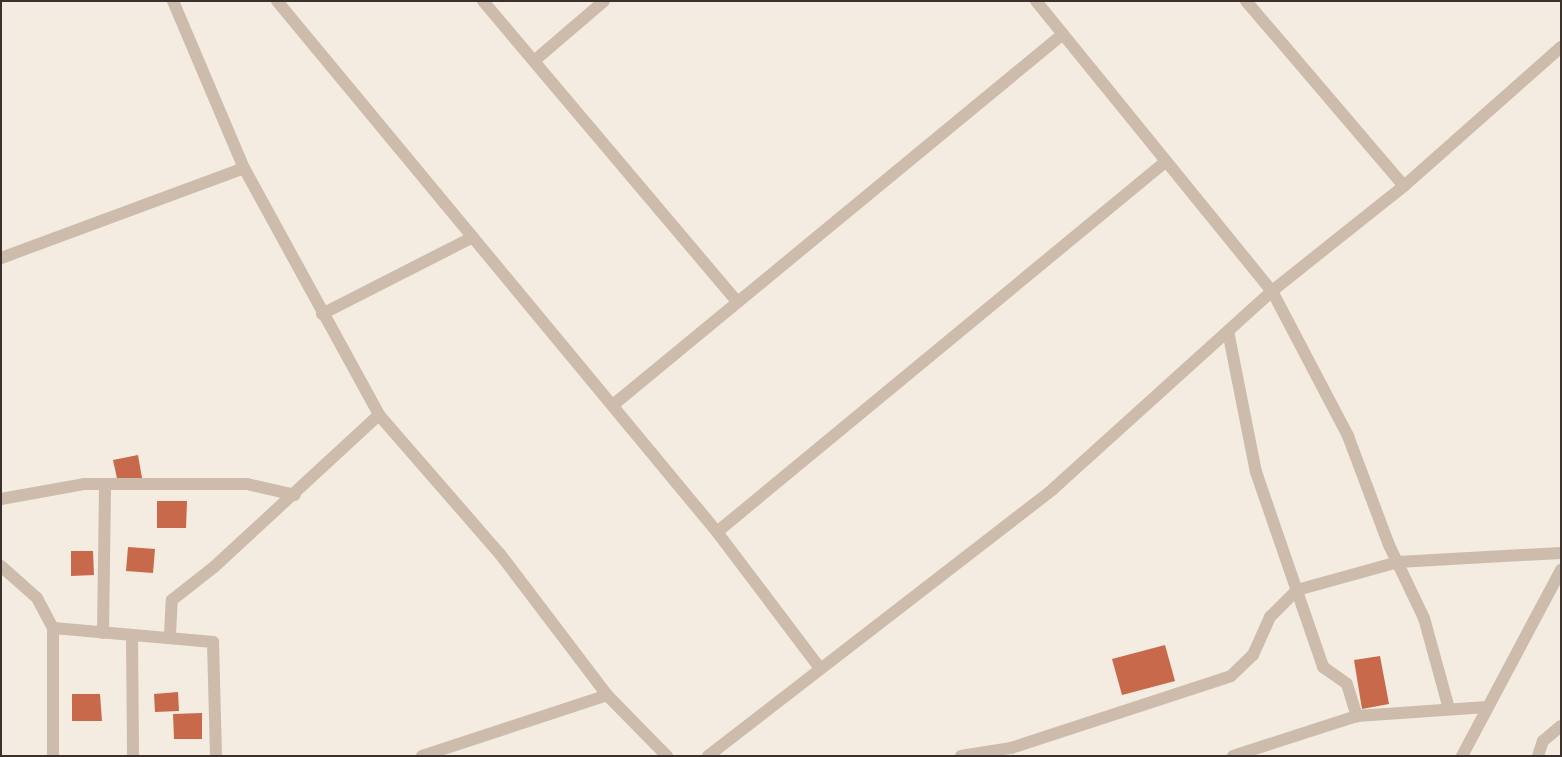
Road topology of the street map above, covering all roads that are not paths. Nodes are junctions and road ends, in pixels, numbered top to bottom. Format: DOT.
graph roads {
  1 [pos="173,1"];
  2 [pos="277,1"];
  3 [pos="483,1"];
  4 [pos="604,1"];
  5 [pos="1036,1"];
  6 [pos="1246,1"];
  7 [pos="1063,34"];
  8 [pos="1561,47"];
  9 [pos="534,61"];
  10 [pos="1165,162"];
  11 [pos="244,168"];
  12 [pos="1404,186"];
  13 [pos="473,237"];
  14 [pos="1,258"];
  15 [pos="1272,292"];
  16 [pos="737,302"];
  17 [pos="322,314"];
  18 [pos="1228,331"];
  19 [pos="613,405"];
  20 [pos="379,415"];
  21 [pos="104,484"];
  22 [pos="295,495"];
  23 [pos="1,499"];
  24 [pos="717,532"];
  25 [pos="1561,553"];
  26 [pos="1398,562"];
  27 [pos="1,566"];
  28 [pos="1561,570"];
  29 [pos="1297,590"];
  30 [pos="53,628"];
  31 [pos="103,633"];
  32 [pos="170,634"];
  33 [pos="132,636"];
  34 [pos="819,667"];
  35 [pos="607,695"];
  36 [pos="1487,707"];
  37 [pos="1449,709"];
  38 [pos="1358,716"];
  39 [pos="1561,726"];
  40 [pos="52,756"];
  41 [pos="133,756"];
  42 [pos="216,756"];
  43 [pos="422,756"];
  44 [pos="667,756"];
  45 [pos="708,756"];
  46 [pos="961,756"];
  47 [pos="1233,756"];
  48 [pos="1462,756"];
  49 [pos="1538,756"];
  1 -- 11 [label="street"];
  2 -- 13 [label="street"];
  3 -- 9 [label="street"];
  4 -- 9 [label="street"];
  5 -- 7 [label="street"];
  6 -- 12 [label="street"];
  7 -- 10 [label="street"];
  7 -- 16 [label="street"];
  8 -- 12 [label="street"];
  9 -- 16 [label="street"];
  10 -- 15 [label="street"];
  10 -- 24 [label="street"];
  11 -- 14 [label="street"];
  11 -- 17 [label="street"];
  12 -- 15 [label="street"];
  13 -- 17 [label="street"];
  13 -- 19 [label="street"];
  15 -- 18 [label="street"];
  15 -- 26 [label="street"];
  16 -- 19 [label="street"];
  17 -- 20 [label="street"];
  18 -- 29 [label="street"];
  18 -- 34 [label="street"];
  19 -- 24 [label="street"];
  20 -- 22 [label="street"];
  20 -- 35 [label="street"];
  21 -- 22 [label="street"];
  21 -- 23 [label="street"];
  21 -- 31 [label="street"];
  22 -- 32 [label="street"];
  24 -- 34 [label="street"];
  25 -- 26 [label="street"];
  26 -- 29 [label="street"];
  26 -- 37 [label="street"];
  27 -- 30 [label="street"];
  28 -- 36 [label="street"];
  29 -- 38 [label="street"];
  29 -- 46 [label="street"];
  30 -- 31 [label="street"];
  30 -- 40 [label="street"];
  31 -- 33 [label="street"];
  32 -- 33 [label="street"];
  32 -- 42 [label="street"];
  33 -- 41 [label="street"];
  34 -- 45 [label="street"];
  35 -- 43 [label="street"];
  35 -- 44 [label="street"];
  36 -- 37 [label="street"];
  36 -- 48 [label="street"];
  37 -- 38 [label="street"];
  38 -- 47 [label="street"];
  39 -- 49 [label="street"];
}
